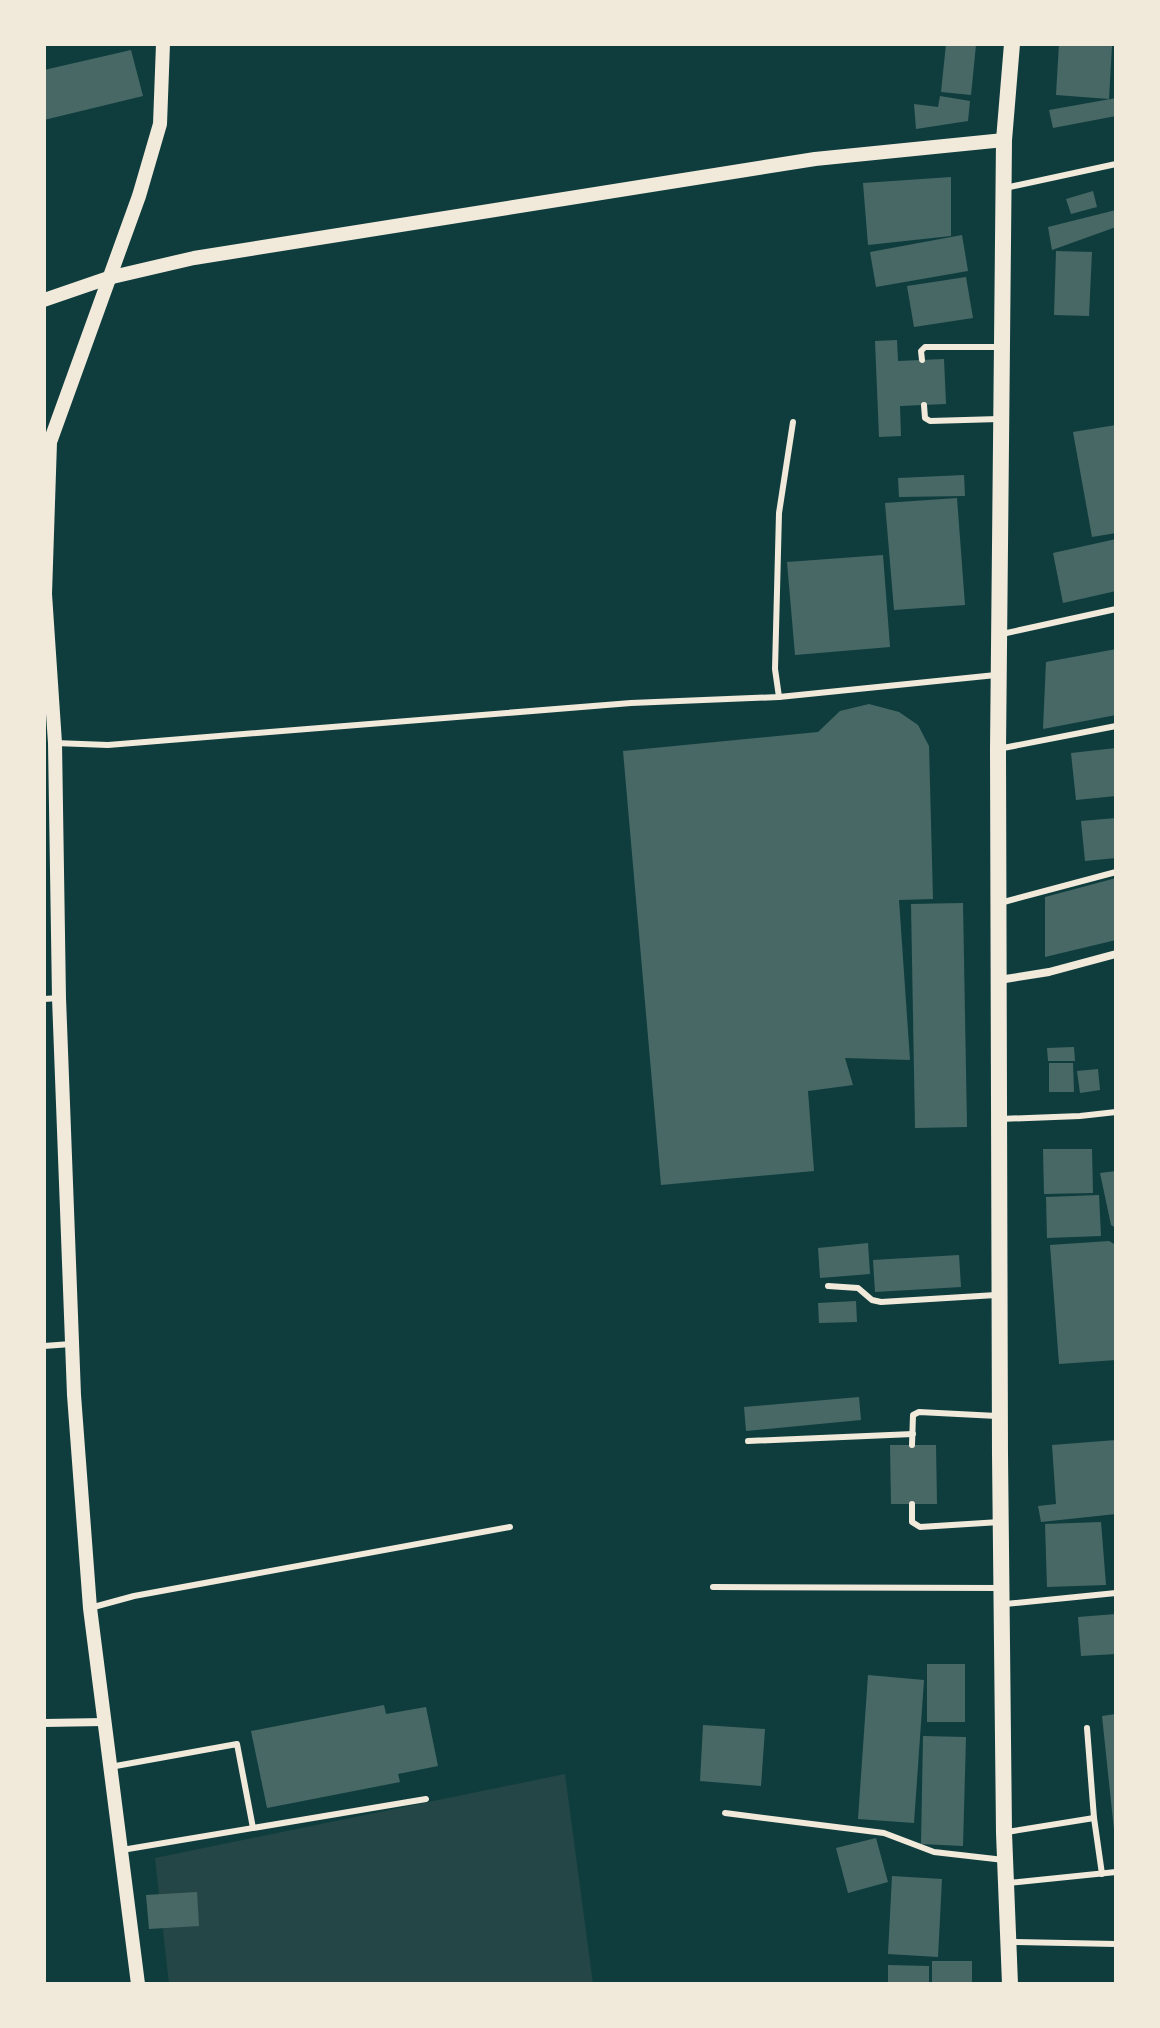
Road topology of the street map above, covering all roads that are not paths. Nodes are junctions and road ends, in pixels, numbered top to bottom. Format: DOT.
graph roads {
  1 [pos="163,44"];
  2 [pos="1012,44"];
  3 [pos="1004,140"];
  4 [pos="1116,164"];
  5 [pos="1005,188"];
  6 [pos="108,278"];
  7 [pos="44,300"];
  8 [pos="1003,347"];
  9 [pos="922,360"];
  10 [pos="924,405"];
  11 [pos="1002,419"];
  12 [pos="793,422"];
  13 [pos="1116,609"];
  14 [pos="999,634"];
  15 [pos="999,675"];
  16 [pos="779,697"];
  17 [pos="1116,726"];
  18 [pos="55,743"];
  19 [pos="998,749"];
  20 [pos="1116,872"];
  21 [pos="999,903"];
  22 [pos="1116,954"];
  23 [pos="999,980"];
  24 [pos="52,998"];
  25 [pos="1116,1112"];
  26 [pos="1000,1119"];
  27 [pos="828,1286"];
  28 [pos="1000,1295"];
  29 [pos="71,1344"];
  30 [pos="44,1346"];
  31 [pos="1000,1416"];
  32 [pos="913,1434"];
  33 [pos="748,1441"];
  34 [pos="912,1445"];
  35 [pos="912,1504"];
  36 [pos="1000,1522"];
  37 [pos="510,1527"];
  38 [pos="713,1587"];
  39 [pos="1116,1593"];
  40 [pos="1001,1596"];
  41 [pos="90,1608"];
  42 [pos="104,1722"];
  43 [pos="44,1723"];
  44 [pos="1087,1728"];
  45 [pos="110,1767"];
  46 [pos="426,1799"];
  47 [pos="725,1813"];
  48 [pos="1094,1818"];
  49 [pos="253,1828"];
  50 [pos="1004,1833"];
  51 [pos="120,1850"];
  52 [pos="1005,1860"];
  53 [pos="1116,1872"];
  54 [pos="1102,1874"];
  55 [pos="1007,1883"];
  56 [pos="1009,1942"];
  57 [pos="1116,1944"];
  58 [pos="138,1984"];
  59 [pos="1010,1984"];
  1 -- 6 [label="street"];
  2 -- 3 [label="main road"];
  3 -- 5 [label="main road"];
  3 -- 6 [label="street"];
  4 -- 5 [label="lane"];
  5 -- 8 [label="main road"];
  6 -- 7 [label="street"];
  6 -- 18 [label="street"];
  8 -- 9 [label="lane"];
  8 -- 11 [label="main road"];
  10 -- 11 [label="lane"];
  11 -- 14 [label="main road"];
  12 -- 16 [label="lane"];
  13 -- 14 [label="lane"];
  14 -- 15 [label="main road"];
  15 -- 16 [label="lane"];
  15 -- 19 [label="main road"];
  16 -- 18 [label="lane"];
  17 -- 19 [label="lane"];
  18 -- 24 [label="street"];
  19 -- 21 [label="main road"];
  20 -- 21 [label="lane"];
  21 -- 23 [label="main road"];
  22 -- 23 [label="street"];
  23 -- 26 [label="main road"];
  24 -- 29 [label="street"];
  25 -- 26 [label="lane"];
  26 -- 28 [label="main road"];
  27 -- 28 [label="lane"];
  28 -- 31 [label="main road"];
  29 -- 30 [label="lane"];
  29 -- 41 [label="street"];
  31 -- 32 [label="lane"];
  31 -- 36 [label="main road"];
  32 -- 33 [label="lane"];
  32 -- 34 [label="lane"];
  35 -- 36 [label="lane"];
  36 -- 40 [label="main road"];
  37 -- 41 [label="lane"];
  38 -- 40 [label="lane"];
  39 -- 40 [label="lane"];
  40 -- 50 [label="main road"];
  41 -- 42 [label="street"];
  42 -- 43 [label="street"];
  42 -- 45 [label="street"];
  44 -- 48 [label="lane"];
  45 -- 49 [label="lane"];
  45 -- 51 [label="street"];
  46 -- 49 [label="lane"];
  47 -- 52 [label="lane"];
  48 -- 50 [label="lane"];
  48 -- 54 [label="lane"];
  49 -- 51 [label="lane"];
  50 -- 52 [label="main road"];
  51 -- 58 [label="street"];
  52 -- 55 [label="main road"];
  53 -- 54 [label="lane"];
  54 -- 55 [label="lane"];
  55 -- 56 [label="main road"];
  56 -- 57 [label="lane"];
  56 -- 59 [label="main road"];
}
